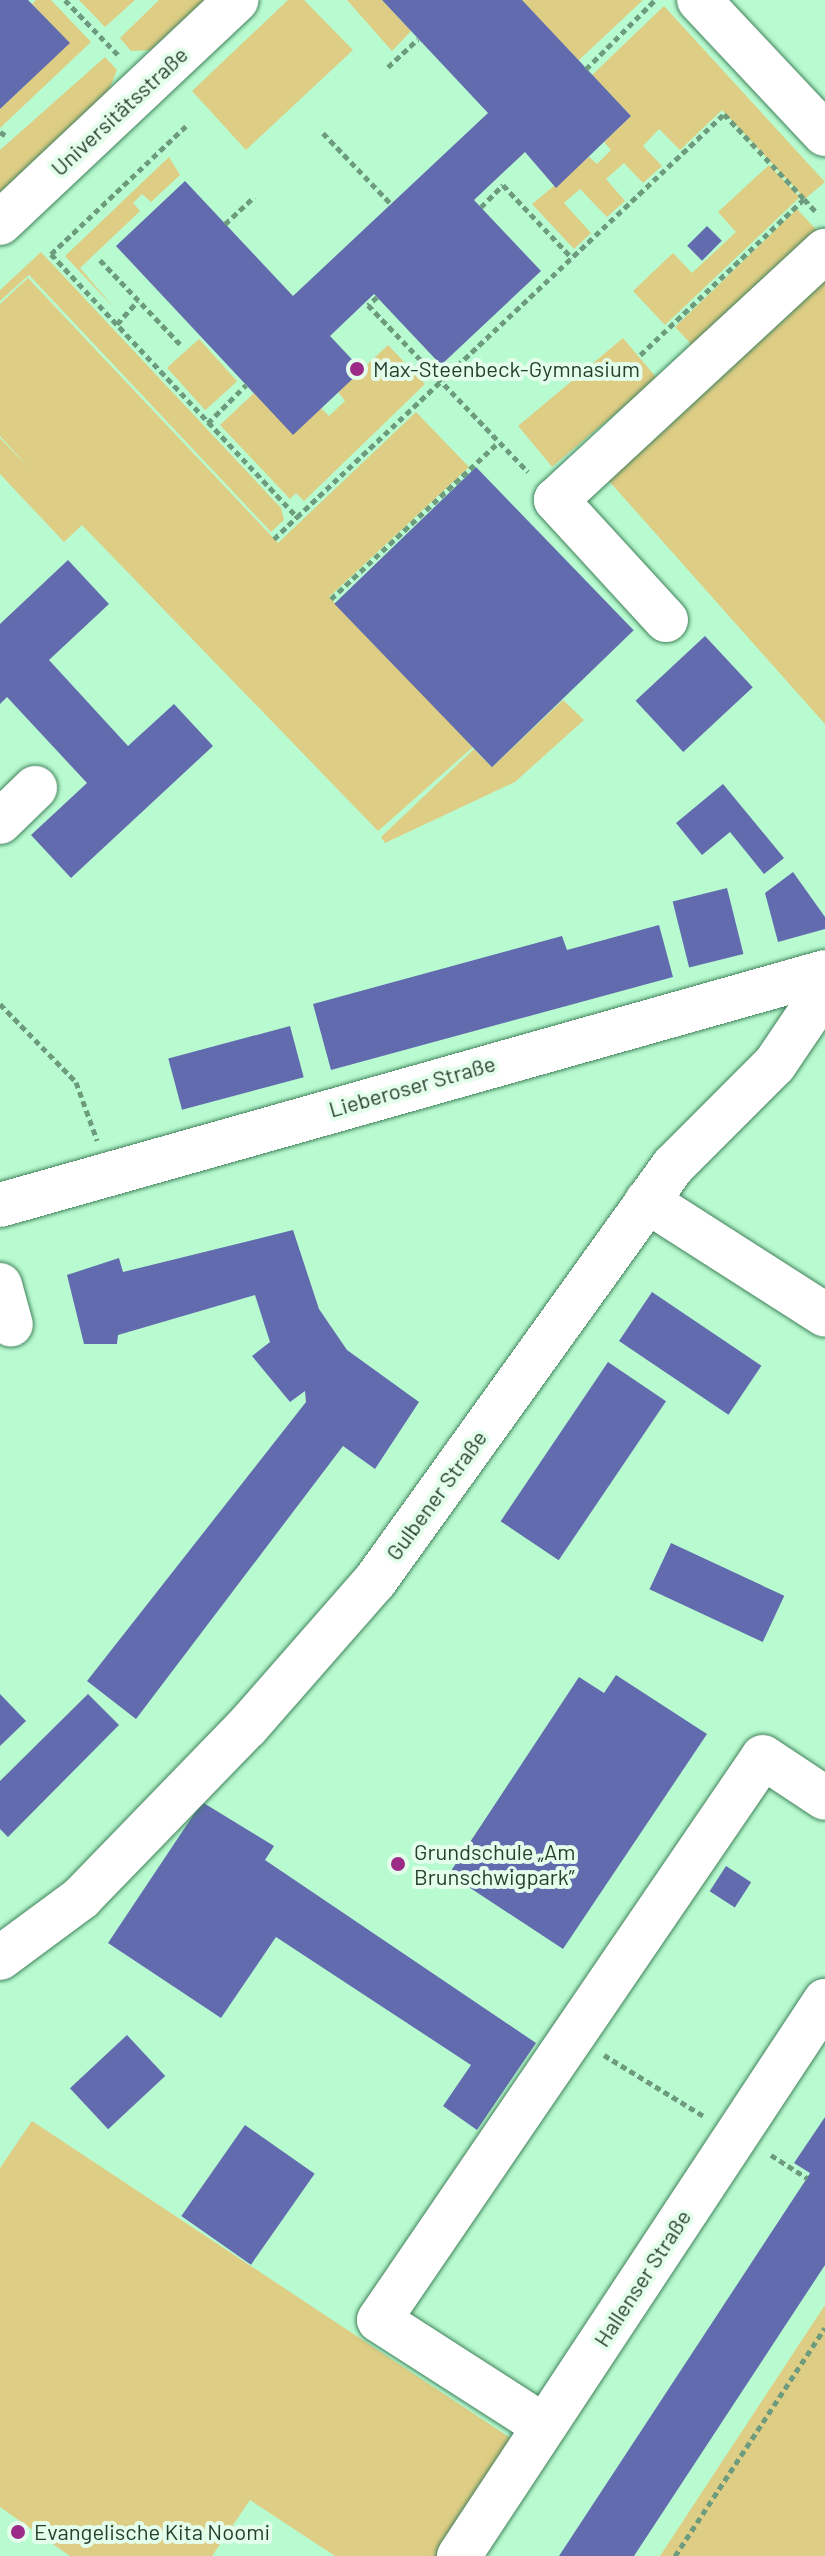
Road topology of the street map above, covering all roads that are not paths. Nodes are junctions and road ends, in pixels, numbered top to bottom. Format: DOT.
graph roads {
  1 [pos="237,0"];
  2 [pos="699,0"];
  3 [pos="825,134"];
  4 [pos="0,223"];
  5 [pos="825,251"];
  6 [pos="666,620"];
  7 [pos="35,788"];
  8 [pos="0,822"];
  9 [pos="825,972"];
  10 [pos="825,990"];
  11 [pos="647,1201"];
  12 [pos="0,1205"];
  13 [pos="825,1315"];
  14 [pos="825,1798"];
  15 [pos="0,1958"];
  16 [pos="825,2001"];
  17 [pos="544,2426"];
  18 [pos="459,2556"];
  1 -- 4 [label="street, Universitätsstraße"];
  2 -- 3 [label="street"];
  5 -- 6 [label="street"];
  7 -- 8 [label="street"];
  9 -- 12 [label="street, Lieberoser Straße"];
  10 -- 11 [label="street, Gulbener Straße"];
  11 -- 13 [label="street"];
  11 -- 15 [label="street, Gulbener Straße"];
  14 -- 17 [label="street"];
  16 -- 17 [label="street, Hallenser Straße"];
  17 -- 18 [label="street, Hallenser Straße"];
}
